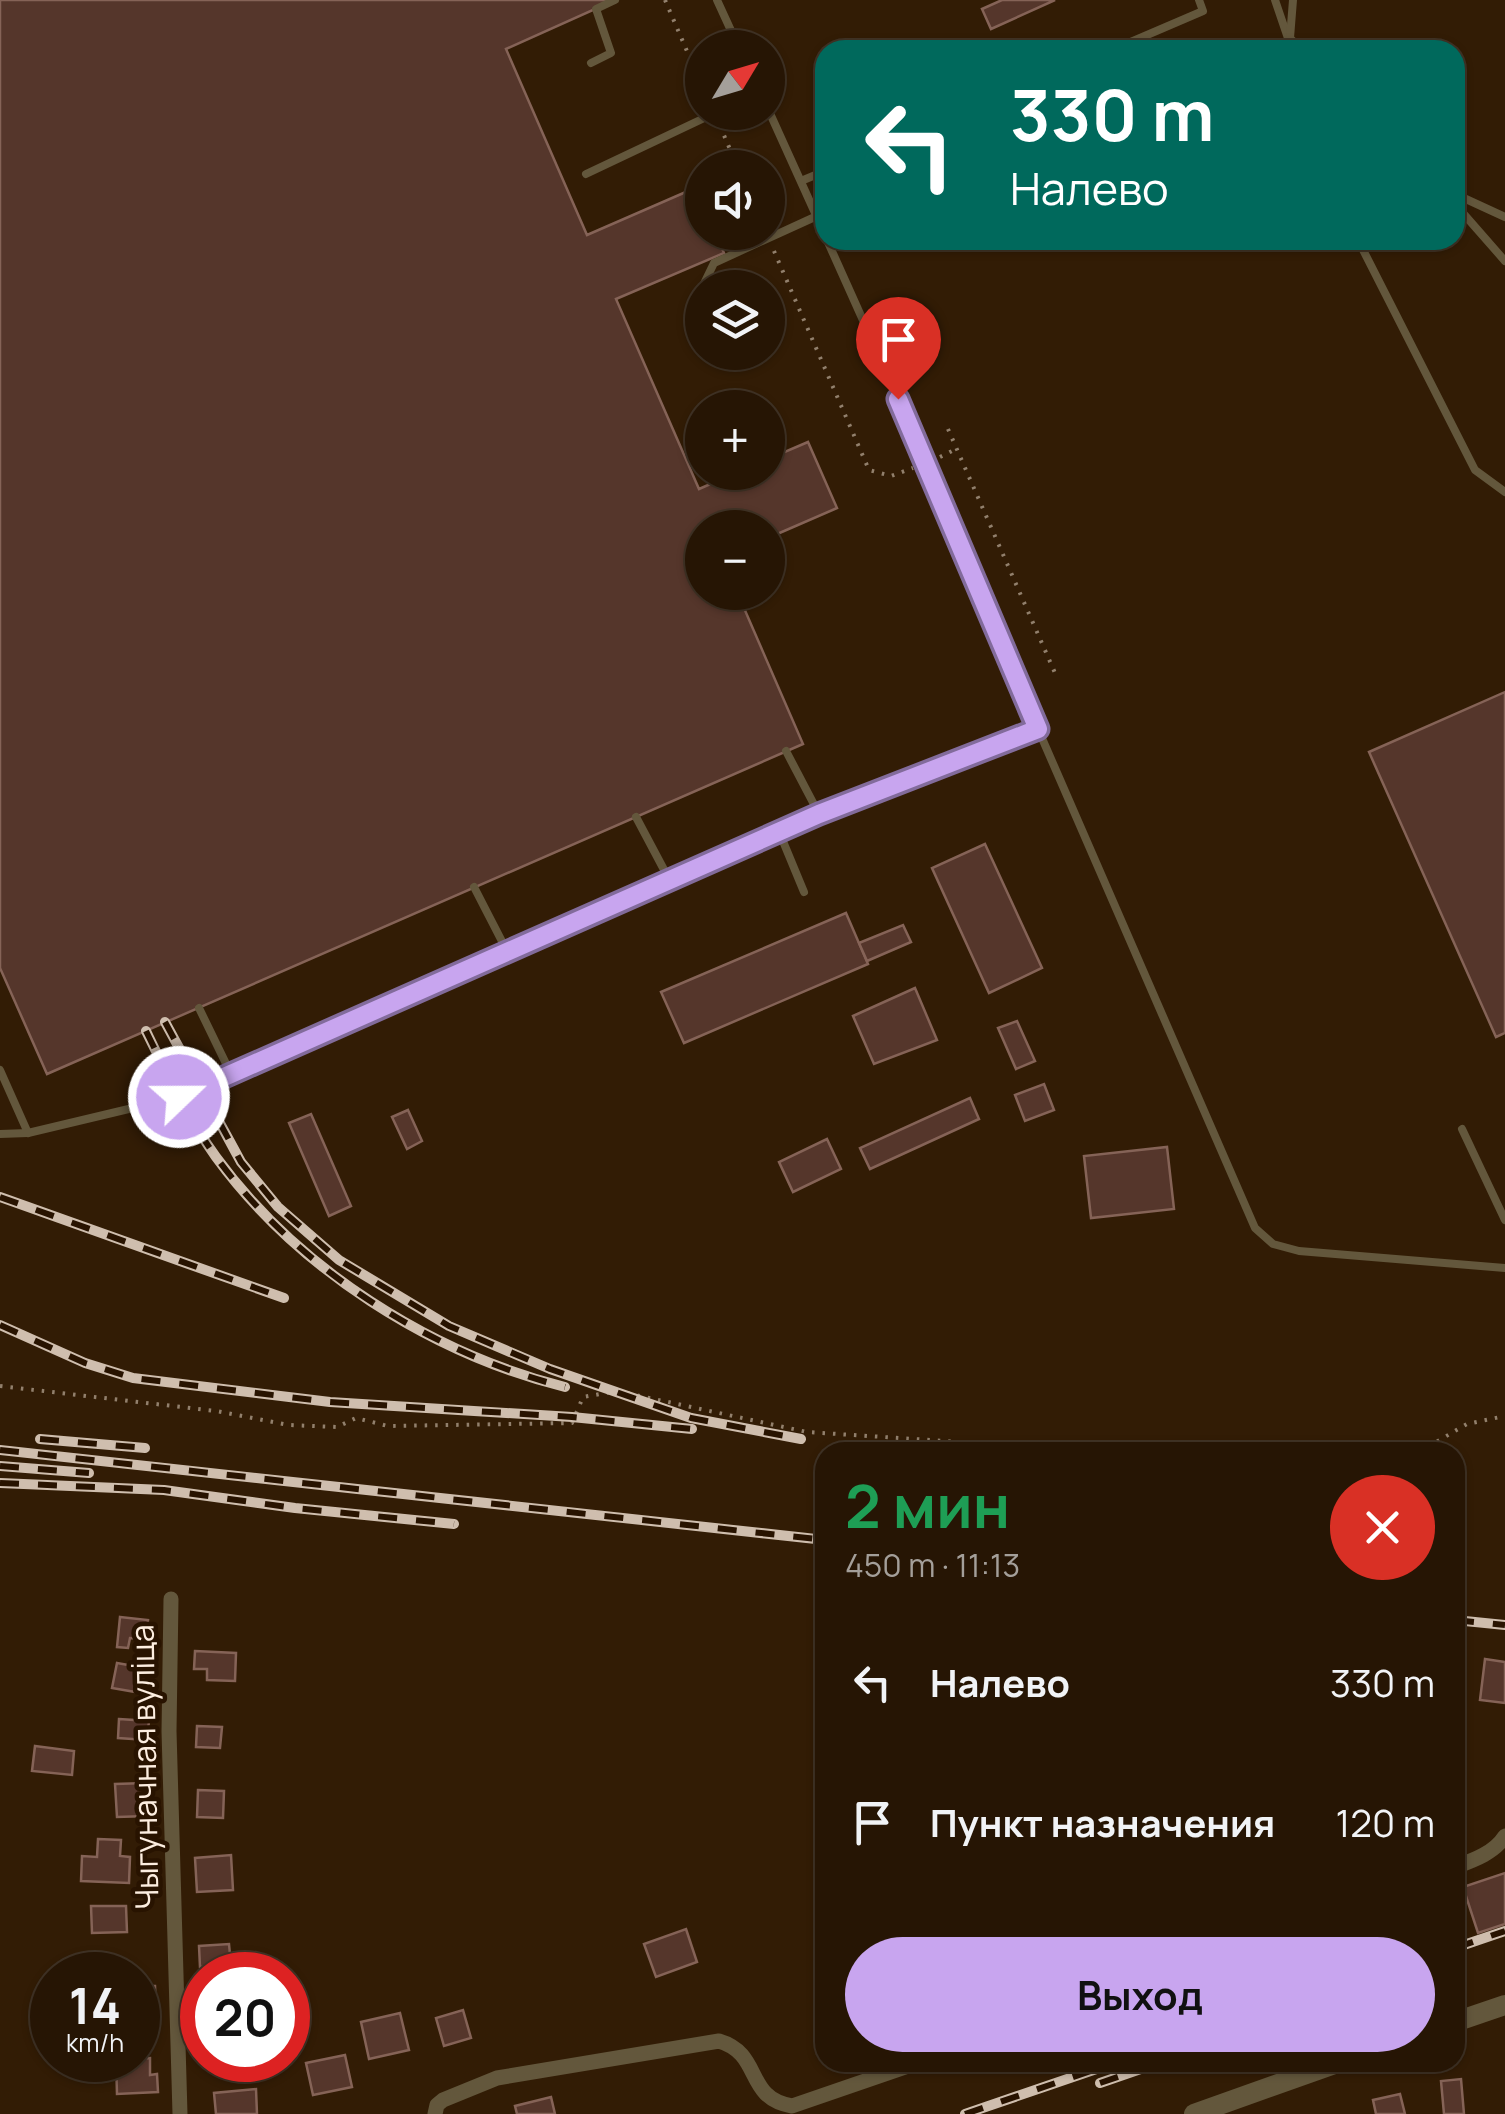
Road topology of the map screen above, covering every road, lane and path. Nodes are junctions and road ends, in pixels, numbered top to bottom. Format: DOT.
graph roads {
  1 [pos="615,0"];
  2 [pos="664,0"];
  3 [pos="717,0"];
  4 [pos="1200,0"];
  5 [pos="1275,0"];
  6 [pos="1293,0"];
  7 [pos="731,30"];
  8 [pos="1290,38"];
  9 [pos="1136,40"];
  10 [pos="685,48"];
  11 [pos="591,63"];
  12 [pos="685,128"];
  13 [pos="778,130"];
  14 [pos="586,174"];
  15 [pos="815,175"];
  16 [pos="801,181"];
  17 [pos="1465,199"];
  18 [pos="815,214"];
  19 [pos="1465,215"];
  20 [pos="815,216"];
  21 [pos="1505,217"];
  22 [pos="785,230"];
  23 [pos="742,250"];
  24 [pos="773,250"];
  25 [pos="832,250"];
  26 [pos="1363,250"];
  27 [pos="1505,261"];
  28 [pos="711,270"];
  29 [pos="948,429"];
  30 [pos="956,449"];
  31 [pos="927,462"];
  32 [pos="1505,492"];
  33 [pos="1055,672"];
  34 [pos="1038,729"];
  35 [pos="786,751"];
  36 [pos="819,814"];
  37 [pos="636,817"];
  38 [pos="780,834"];
  39 [pos="670,881"];
  40 [pos="474,888"];
  41 [pos="804,892"];
  42 [pos="508,953"];
  43 [pos="198,1008"];
  44 [pos="0,1070"];
  45 [pos="232,1076"];
  46 [pos="1462,1129"];
  47 [pos="28,1133"];
  48 [pos="0,1134"];
  49 [pos="1505,1220"];
  50 [pos="1505,1268"];
  51 [pos="0,1386"];
  52 [pos="1505,1416"];
  53 [pos="960,1442"];
  54 [pos="1436,1442"];
  55 [pos="170,1599"];
  56 [pos="1505,1836"];
  57 [pos="1465,1863"];
  58 [pos="1505,2005"];
  59 [pos="1465,2019"];
  60 [pos="891,2072"];
  61 [pos="1312,2072"];
  62 [pos="180,2114"];
  63 [pos="435,2114"];
  64 [pos="1194,2114"];
  1 -- 11 [label="lane"];
  2 -- 10 [label="path"];
  3 -- 7 [label="lane"];
  4 -- 9 [label="lane"];
  5 -- 8 [label="lane"];
  6 -- 8 [label="lane"];
  12 -- 14 [label="lane"];
  13 -- 16 [label="lane"];
  15 -- 16 [label="lane"];
  16 -- 18 [label="lane"];
  17 -- 21 [label="lane"];
  19 -- 27 [label="lane"];
  20 -- 22 [label="lane"];
  23 -- 28 [label="lane"];
  24 -- 31 [label="path"];
  25 -- 31 [label="lane"];
  26 -- 32 [label="lane"];
  29 -- 30 [label="path"];
  30 -- 31 [label="path"];
  30 -- 33 [label="path"];
  31 -- 34 [label="lane"];
  34 -- 36 [label="lane"];
  34 -- 50 [label="lane"];
  35 -- 36 [label="lane"];
  36 -- 38 [label="lane"];
  37 -- 39 [label="lane"];
  38 -- 39 [label="lane"];
  38 -- 41 [label="lane"];
  39 -- 42 [label="lane"];
  40 -- 42 [label="lane"];
  42 -- 45 [label="lane"];
  43 -- 45 [label="lane"];
  44 -- 47 [label="lane"];
  45 -- 47 [label="lane"];
  46 -- 49 [label="lane"];
  47 -- 48 [label="lane"];
  51 -- 53 [label="path"];
  52 -- 54 [label="path"];
  55 -- 62 [label="street, Чыгуначная вуліца"];
  56 -- 57 [label="street"];
  58 -- 59 [label="street"];
  60 -- 63 [label="street"];
  61 -- 64 [label="street"];
}
